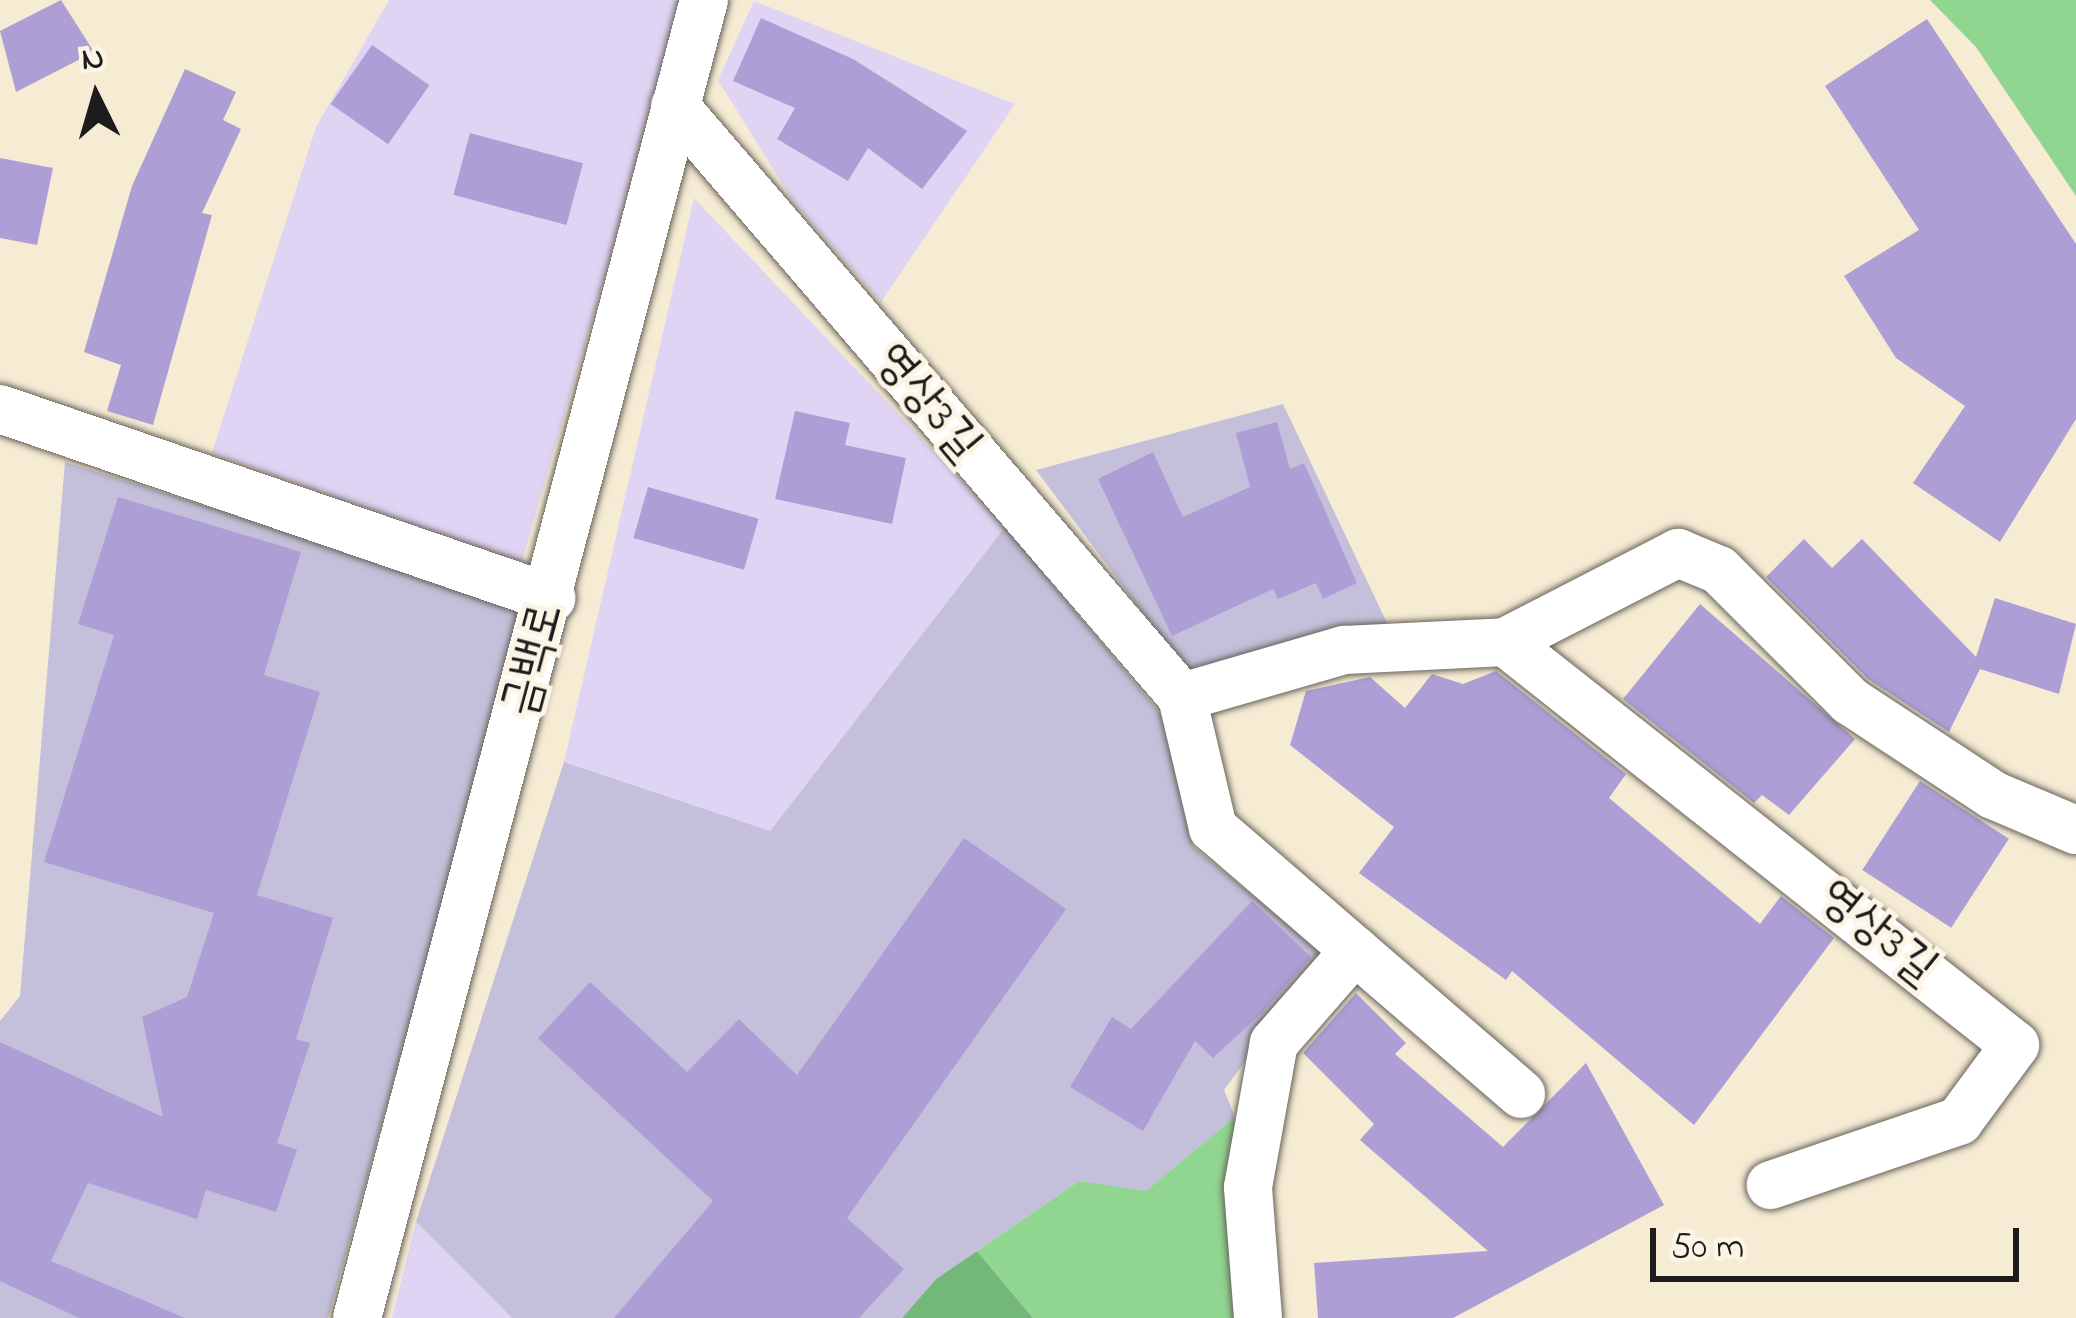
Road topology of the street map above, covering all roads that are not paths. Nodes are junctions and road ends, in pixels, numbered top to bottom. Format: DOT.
graph roads {
  1 [pos="704,0"];
  2 [pos="675,106"];
  3 [pos="0,409"];
  4 [pos="550,598"];
  5 [pos="1505,642"];
  6 [pos="1182,697"];
  7 [pos="2076,830"];
  8 [pos="1355,950"];
  9 [pos="1521,1094"];
  10 [pos="1771,1185"];
  11 [pos="357,1318"];
  12 [pos="1258,1318"];
  1 -- 2 [label="street, 금백로"];
  2 -- 4 [label="street, 금백로"];
  2 -- 6 [label="street, 영상3길"];
  3 -- 4 [label="street"];
  4 -- 11 [label="street, 금백로"];
  5 -- 6 [label="street"];
  5 -- 7 [label="street"];
  5 -- 10 [label="street, 영상3길"];
  6 -- 8 [label="street, 영상3길"];
  8 -- 9 [label="street, 영상3길"];
  8 -- 12 [label="street"];
}
